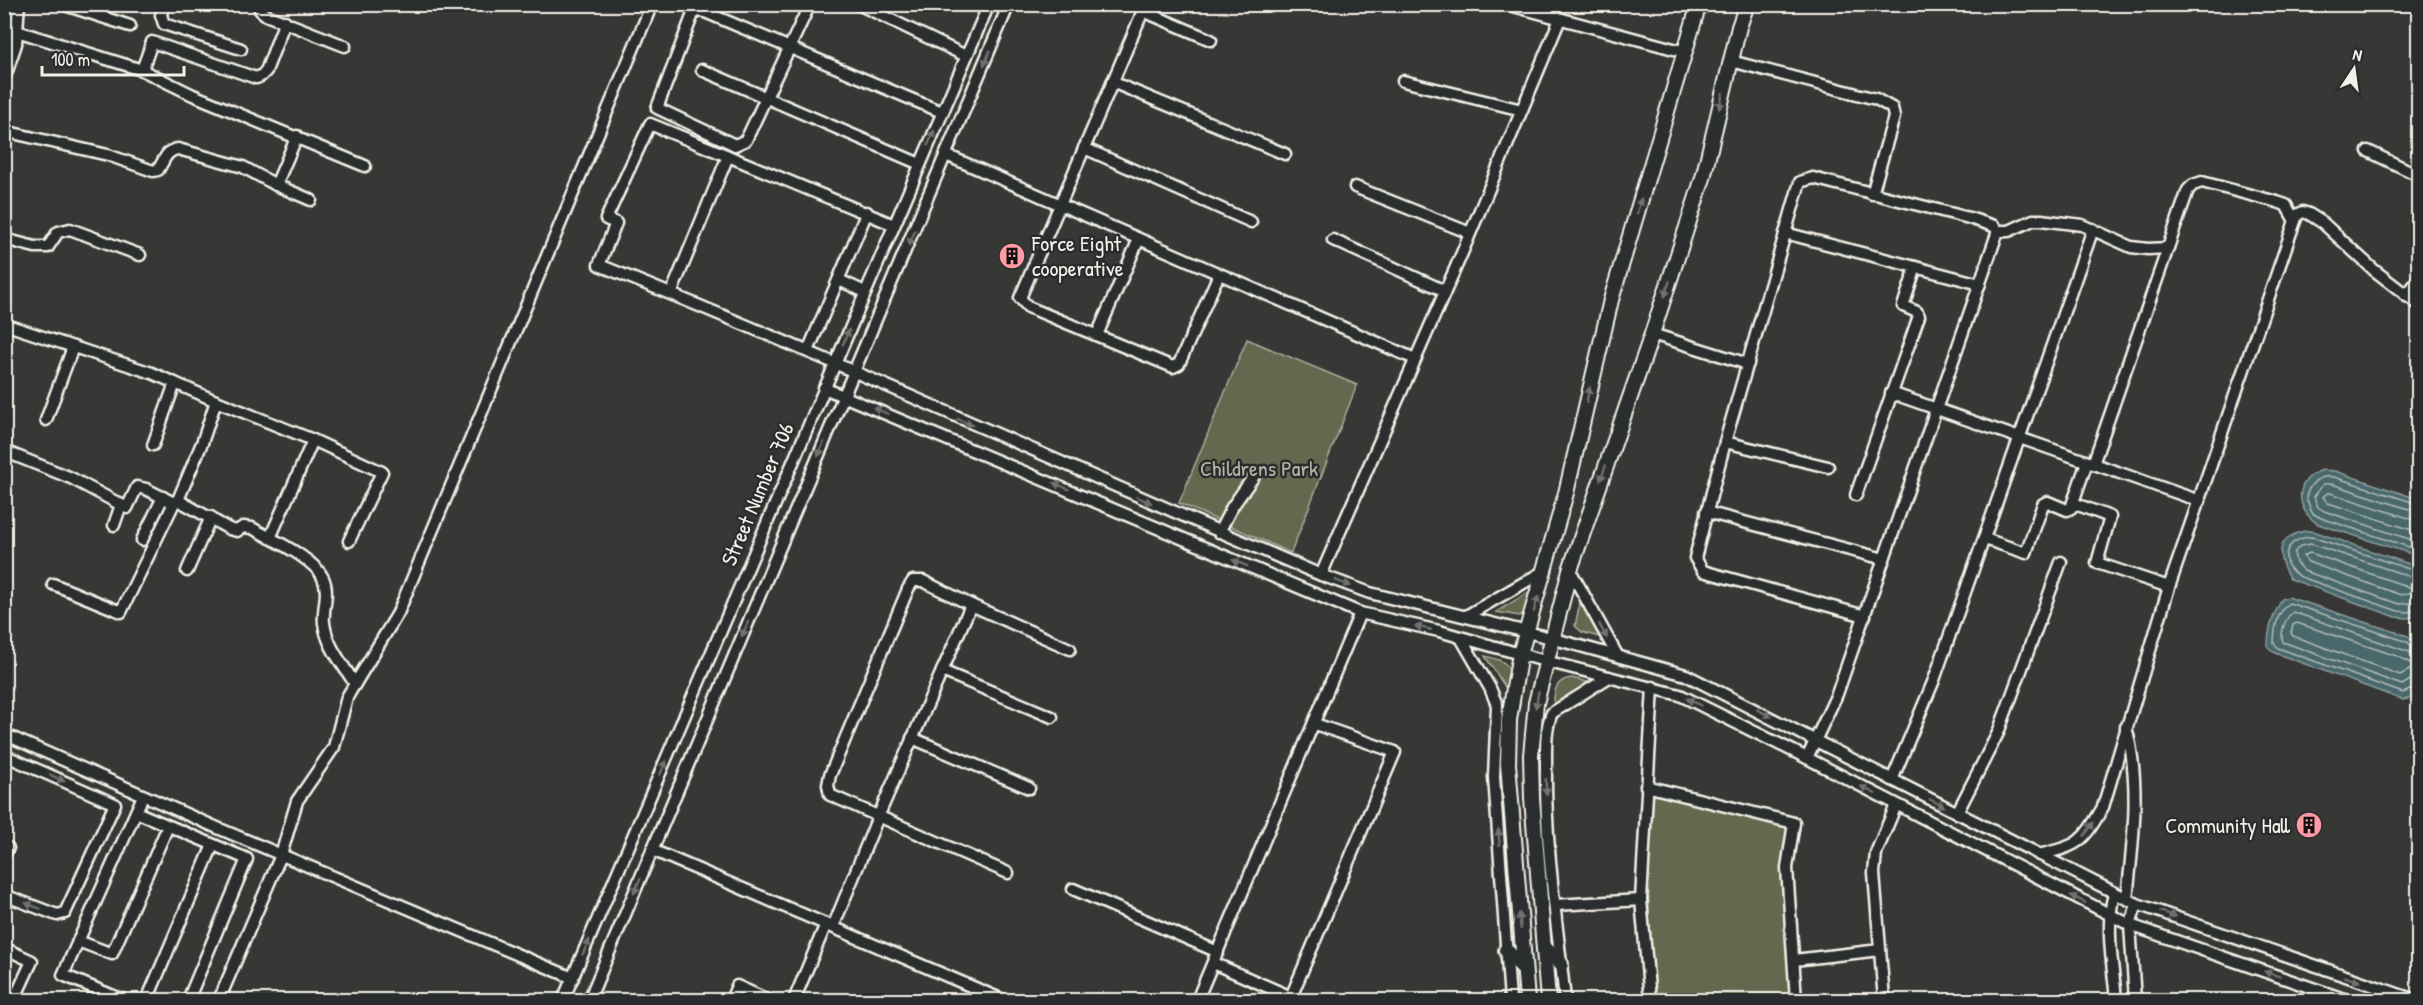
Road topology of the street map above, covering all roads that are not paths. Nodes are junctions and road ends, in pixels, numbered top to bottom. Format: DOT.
graph roads {
  1 [pos="19,4"];
  2 [pos="62,4"];
  3 [pos="164,4"];
  4 [pos="260,4"];
  5 [pos="652,4"];
  6 [pos="810,4"];
  7 [pos="858,4"];
  8 [pos="989,4"];
  9 [pos="1010,4"];
  10 [pos="1506,4"];
  11 [pos="1700,4"];
  12 [pos="1747,4"];
  13 [pos="1145,8"];
  14 [pos="1560,19"];
  15 [pos="285,21"];
  16 [pos="130,26"];
  17 [pos="17,31"];
  18 [pos="1211,40"];
  19 [pos="345,46"];
  20 [pos="791,48"];
  21 [pos="241,49"];
  22 [pos="1685,52"];
  23 [pos="966,56"];
  24 [pos="1731,61"];
  25 [pos="142,70"];
  26 [pos="702,70"];
  27 [pos="4,80"];
  28 [pos="1403,81"];
  29 [pos="1112,82"];
  30 [pos="768,98"];
  31 [pos="1522,110"];
  32 [pos="942,112"];
  33 [pos="4,131"];
  34 [pos="297,136"];
  35 [pos="1084,148"];
  36 [pos="2368,151"];
  37 [pos="1285,154"];
  38 [pos="946,155"];
  39 [pos="728,156"];
  40 [pos="920,164"];
  41 [pos="365,165"];
  42 [pos="2418,175"];
  43 [pos="276,185"];
  44 [pos="1355,187"];
  45 [pos="1872,194"];
  46 [pos="311,200"];
  47 [pos="1059,205"];
  48 [pos="867,212"];
  49 [pos="2295,221"];
  50 [pos="1251,222"];
  51 [pos="894,225"];
  52 [pos="2093,229"];
  53 [pos="1998,231"];
  54 [pos="1785,232"];
  55 [pos="1470,233"];
  56 [pos="4,239"];
  57 [pos="1139,239"];
  58 [pos="1333,240"];
  59 [pos="2168,248"];
  60 [pos="140,255"];
  61 [pos="1916,267"];
  62 [pos="1219,274"];
  63 [pos="839,280"];
  64 [pos="2418,280"];
  65 [pos="1980,284"];
  66 [pos="1445,291"];
  67 [pos="865,292"];
  68 [pos="671,294"];
  69 [pos="2406,296"];
  70 [pos="2418,304"];
  71 [pos="4,324"];
  72 [pos="1652,334"];
  73 [pos="1097,335"];
  74 [pos="73,346"];
  75 [pos="808,351"];
  76 [pos="1415,359"];
  77 [pos="834,363"];
  78 [pos="1748,364"];
  79 [pos="854,373"];
  80 [pos="175,383"];
  81 [pos="824,388"];
  82 [pos="1891,393"];
  83 [pos="843,395"];
  84 [pos="216,401"];
  85 [pos="1936,410"];
  86 [pos="46,420"];
  87 [pos="2020,439"];
  88 [pos="313,440"];
  89 [pos="1725,442"];
  90 [pos="153,445"];
  91 [pos="4,451"];
  92 [pos="2090,463"];
  93 [pos="1827,467"];
  94 [pos="1254,476"];
  95 [pos="1856,495"];
  96 [pos="163,497"];
  97 [pos="176,501"];
  98 [pos="2200,501"];
  99 [pos="2073,502"];
  100 [pos="121,505"];
  101 [pos="1706,512"];
  102 [pos="211,517"];
  103 [pos="114,525"];
  104 [pos="1219,532"];
  105 [pos="270,538"];
  106 [pos="1985,539"];
  107 [pos="142,540"];
  108 [pos="349,541"];
  109 [pos="1884,559"];
  110 [pos="2061,562"];
  111 [pos="1546,570"];
  112 [pos="1570,570"];
  113 [pos="187,571"];
  114 [pos="1321,575"];
  115 [pos="53,584"];
  116 [pos="2169,587"];
  117 [pos="971,605"];
  118 [pos="1360,613"];
  119 [pos="1466,616"];
  120 [pos="1865,616"];
  121 [pos="1528,632"];
  122 [pos="1461,638"];
  123 [pos="1551,638"];
  124 [pos="1070,650"];
  125 [pos="1520,654"];
  126 [pos="1617,655"];
  127 [pos="1545,661"];
  128 [pos="942,671"];
  129 [pos="1609,676"];
  130 [pos="355,684"];
  131 [pos="1653,687"];
  132 [pos="1052,717"];
  133 [pos="1315,724"];
  134 [pos="2126,727"];
  135 [pos="4,734"];
  136 [pos="912,738"];
  137 [pos="1815,740"];
  138 [pos="4,755"];
  139 [pos="1807,758"];
  140 [pos="1892,780"];
  141 [pos="1646,786"];
  142 [pos="1029,788"];
  143 [pos="143,796"];
  144 [pos="1896,805"];
  145 [pos="136,812"];
  146 [pos="1957,813"];
  147 [pos="878,817"];
  148 [pos="168,826"];
  149 [pos="213,845"];
  150 [pos="652,850"];
  151 [pos="281,855"];
  152 [pos="2039,855"];
  153 [pos="1008,873"];
  154 [pos="1073,889"];
  155 [pos="2114,893"];
  156 [pos="4,895"];
  157 [pos="1641,900"];
  158 [pos="2132,901"];
  159 [pos="1556,905"];
  160 [pos="2109,914"];
  161 [pos="2130,925"];
  162 [pos="830,926"];
  163 [pos="78,941"];
  164 [pos="1544,947"];
  165 [pos="4,948"];
  166 [pos="1506,950"];
  167 [pos="1880,950"];
  168 [pos="1218,952"];
  169 [pos="1794,960"];
  170 [pos="1213,963"];
  171 [pos="1561,964"];
  172 [pos="1524,969"];
  173 [pos="573,978"];
  174 [pos="14,1000"];
  175 [pos="123,1000"];
  176 [pos="147,1000"];
  177 [pos="188,1000"];
  178 [pos="219,1000"];
  179 [pos="563,1000"];
  180 [pos="589,1000"];
  181 [pos="731,1000"];
  182 [pos="768,1000"];
  183 [pos="794,1000"];
  184 [pos="1003,1000"];
  185 [pos="1197,1000"];
  186 [pos="1510,1000"];
  187 [pos="1527,1000"];
  188 [pos="1548,1000"];
  189 [pos="1565,1000"];
  190 [pos="1650,1000"];
  191 [pos="1796,1000"];
  192 [pos="1884,1000"];
  193 [pos="2116,1000"];
  194 [pos="2136,1000"];
  195 [pos="2347,1000"];
  196 [pos="2415,1000"];
  1 -- 17 [label="street"];
  2 -- 16 [label="street"];
  3 -- 21 [label="street"];
  4 -- 15 [label="street"];
  5 -- 130 [label="street"];
  6 -- 20 [label="street"];
  7 -- 23 [label="street"];
  8 -- 23 [label="street, Street Number 706"];
  9 -- 38 [label="street, one-way"];
  10 -- 14 [label="street"];
  11 -- 22 [label="main road"];
  12 -- 24 [label="main road"];
  13 -- 18 [label="street"];
  13 -- 29 [label="street"];
  14 -- 22 [label="street"];
  14 -- 31 [label="street"];
  15 -- 19 [label="street"];
  15 -- 25 [label="street"];
  17 -- 25 [label="street"];
  17 -- 27 [label="street"];
  20 -- 30 [label="street"];
  20 -- 30 [label="street"];
  20 -- 32 [label="street"];
  111 -- 22 [label="main road, one-way"];
  23 -- 32 [label="street, Street Number 706"];
  24 -- 45 [label="street"];
  24 -- 72 [label="main road, one-way"];
  25 -- 34 [label="street"];
  26 -- 30 [label="street"];
  28 -- 31 [label="street"];
  29 -- 35 [label="street"];
  29 -- 37 [label="street"];
  30 -- 40 [label="street"];
  31 -- 55 [label="street"];
  40 -- 32 [label="street, Street Number 706, one-way"];
  33 -- 43 [label="street"];
  34 -- 41 [label="street"];
  34 -- 43 [label="street"];
  35 -- 47 [label="street"];
  35 -- 50 [label="street"];
  36 -- 42 [label="street"];
  38 -- 47 [label="street"];
  38 -- 79 [label="street, one-way"];
  39 -- 48 [label="street"];
  39 -- 68 [label="street"];
  39 -- 68 [label="street"];
  40 -- 51 [label="street, Street Number 706"];
  43 -- 46 [label="street"];
  44 -- 55 [label="street"];
  45 -- 53 [label="street"];
  45 -- 54 [label="street"];
  47 -- 57 [label="street"];
  47 -- 73 [label="street"];
  48 -- 51 [label="street"];
  48 -- 63 [label="street"];
  49 -- 59 [label="street"];
  49 -- 69 [label="street"];
  49 -- 98 [label="street"];
  51 -- 67 [label="street, Street Number 706"];
  52 -- 53 [label="street"];
  52 -- 59 [label="street"];
  52 -- 87 [label="street"];
  53 -- 65 [label="street"];
  54 -- 61 [label="street"];
  54 -- 78 [label="street"];
  55 -- 66 [label="street"];
  56 -- 60 [label="street"];
  57 -- 62 [label="street"];
  57 -- 73 [label="street"];
  58 -- 66 [label="street"];
  59 -- 92 [label="street"];
  61 -- 65 [label="street"];
  61 -- 82 [label="street"];
  62 -- 73 [label="street"];
  62 -- 76 [label="street"];
  63 -- 67 [label="street"];
  63 -- 75 [label="street"];
  64 -- 69 [label="street"];
  65 -- 85 [label="street"];
  66 -- 76 [label="street"];
  77 -- 67 [label="street, Street Number 706, one-way"];
  68 -- 75 [label="street"];
  69 -- 70 [label="street"];
  71 -- 74 [label="street"];
  72 -- 78 [label="street"];
  72 -- 112 [label="main road, one-way"];
  74 -- 80 [label="street"];
  74 -- 86 [label="street"];
  75 -- 77 [label="street"];
  76 -- 114 [label="street"];
  77 -- 79 [label="street"];
  77 -- 81 [label="street, Street Number 706"];
  78 -- 89 [label="street"];
  79 -- 83 [label="street"];
  79 -- 104 [label="street, one-way"];
  80 -- 84 [label="street"];
  80 -- 90 [label="street"];
  81 -- 83 [label="street"];
  173 -- 81 [label="street, Street Number 706, one-way"];
  82 -- 85 [label="street"];
  82 -- 95 [label="street"];
  118 -- 83 [label="street, one-way"];
  83 -- 150 [label="street, one-way"];
  84 -- 88 [label="street"];
  84 -- 97 [label="street"];
  85 -- 87 [label="street"];
  85 -- 109 [label="street"];
  87 -- 92 [label="street"];
  87 -- 106 [label="street"];
  88 -- 105 [label="street"];
  88 -- 108 [label="street"];
  89 -- 93 [label="street"];
  89 -- 101 [label="street"];
  91 -- 100 [label="street"];
  92 -- 98 [label="street"];
  92 -- 99 [label="street"];
  94 -- 104 [label="street"];
  96 -- 97 [label="street"];
  96 -- 100 [label="street"];
  96 -- 107 [label="street"];
  97 -- 102 [label="street"];
  97 -- 115 [label="street"];
  98 -- 116 [label="street"];
  99 -- 106 [label="street"];
  99 -- 116 [label="street"];
  100 -- 103 [label="street"];
  101 -- 109 [label="street"];
  101 -- 120 [label="street"];
  102 -- 105 [label="street"];
  102 -- 113 [label="street"];
  104 -- 114 [label="street"];
  105 -- 130 [label="street"];
  106 -- 140 [label="street"];
  109 -- 120 [label="street"];
  110 -- 146 [label="street"];
  111 -- 119 [label="street"];
  121 -- 111 [label="main road, one-way"];
  112 -- 123 [label="main road"];
  112 -- 126 [label="street, one-way"];
  114 -- 119 [label="street, one-way"];
  116 -- 134 [label="street"];
  117 -- 124 [label="street"];
  117 -- 128 [label="street"];
  117 -- 147 [label="street"];
  122 -- 118 [label="street, one-way"];
  118 -- 133 [label="street"];
  119 -- 121 [label="street"];
  120 -- 137 [label="street"];
  121 -- 123 [label="street"];
  121 -- 125 [label="main road"];
  122 -- 125 [label="street"];
  166 -- 122 [label="street, one-way"];
  123 -- 126 [label="street"];
  123 -- 127 [label="main road"];
  125 -- 127 [label="street"];
  172 -- 125 [label="main road, one-way"];
  126 -- 137 [label="street, one-way"];
  127 -- 129 [label="street"];
  127 -- 164 [label="main road, one-way"];
  128 -- 132 [label="street"];
  128 -- 136 [label="street"];
  129 -- 131 [label="street"];
  129 -- 159 [label="street, one-way"];
  130 -- 151 [label="street"];
  139 -- 131 [label="street, one-way"];
  131 -- 141 [label="street"];
  133 -- 168 [label="street"];
  133 -- 170 [label="street"];
  152 -- 134 [label="street, one-way"];
  134 -- 158 [label="street"];
  135 -- 143 [label="street"];
  136 -- 142 [label="street"];
  136 -- 147 [label="street"];
  137 -- 139 [label="street"];
  137 -- 140 [label="street"];
  138 -- 156 [label="street, one-way"];
  144 -- 139 [label="street, one-way"];
  140 -- 146 [label="street, one-way"];
  141 -- 157 [label="street"];
  141 -- 169 [label="street"];
  143 -- 145 [label="street"];
  143 -- 151 [label="street"];
  160 -- 144 [label="street, one-way"];
  144 -- 167 [label="street"];
  145 -- 148 [label="street"];
  145 -- 163 [label="street"];
  146 -- 152 [label="street"];
  147 -- 153 [label="street"];
  147 -- 162 [label="street"];
  148 -- 149 [label="street"];
  148 -- 163 [label="street"];
  149 -- 176 [label="street"];
  149 -- 177 [label="street"];
  150 -- 162 [label="street"];
  150 -- 180 [label="street, one-way"];
  151 -- 173 [label="street"];
  151 -- 178 [label="street"];
  152 -- 155 [label="street"];
  154 -- 168 [label="street"];
  155 -- 158 [label="street"];
  155 -- 160 [label="street"];
  157 -- 159 [label="street"];
  157 -- 190 [label="street"];
  158 -- 161 [label="street"];
  158 -- 196 [label="street, one-way"];
  159 -- 171 [label="street"];
  160 -- 161 [label="street"];
  160 -- 193 [label="street"];
  161 -- 194 [label="street"];
  195 -- 161 [label="street, one-way"];
  162 -- 183 [label="street"];
  162 -- 184 [label="street"];
  163 -- 175 [label="street"];
  164 -- 171 [label="main road"];
  164 -- 188 [label="main road"];
  165 -- 174 [label="street"];
  166 -- 172 [label="main road"];
  166 -- 186 [label="street"];
  167 -- 169 [label="street"];
  167 -- 192 [label="street"];
  168 -- 170 [label="street"];
  169 -- 191 [label="street"];
  170 -- 185 [label="street"];
  171 -- 189 [label="street"];
  172 -- 187 [label="main road"];
  173 -- 179 [label="street, Street Number 706"];
  181 -- 182 [label="street"];
}
